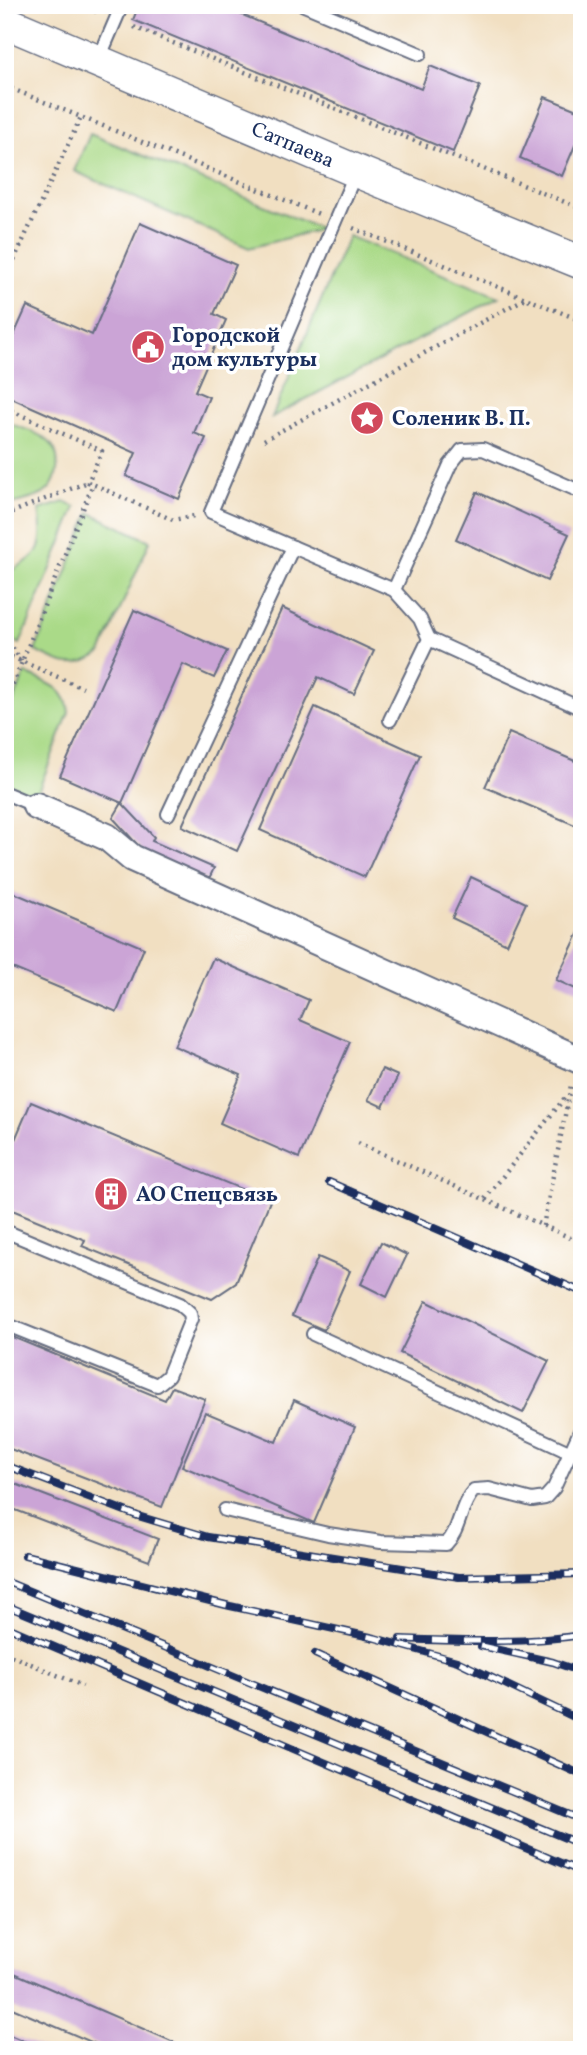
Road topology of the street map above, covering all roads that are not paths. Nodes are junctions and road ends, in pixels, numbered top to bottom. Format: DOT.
graph roads {
  1 [pos="122,5"];
  2 [pos="304,5"];
  3 [pos="5,22"];
  4 [pos="420,54"];
  5 [pos="98,61"];
  6 [pos="356,171"];
  7 [pos="582,263"];
  8 [pos="577,490"];
  9 [pos="293,547"];
  10 [pos="394,590"];
  11 [pos="429,639"];
  12 [pos="582,709"];
  13 [pos="390,720"];
  14 [pos="5,793"];
  15 [pos="36,806"];
  16 [pos="168,814"];
  17 [pos="582,1062"];
  18 [pos="5,1231"];
  19 [pos="5,1324"];
  20 [pos="313,1334"];
  21 [pos="582,1427"];
  22 [pos="571,1453"];
  23 [pos="225,1510"];
  1 -- 5 [label="lane"];
  2 -- 4 [label="lane"];
  3 -- 5 [label="street, Сатпаева"];
  5 -- 6 [label="street, Сатпаева"];
  6 -- 7 [label="street, Сатпаева"];
  6 -- 9 [label="lane"];
  8 -- 10 [label="lane"];
  9 -- 10 [label="lane"];
  9 -- 16 [label="lane"];
  10 -- 11 [label="lane"];
  11 -- 12 [label="lane"];
  11 -- 13 [label="lane"];
  14 -- 15 [label="lane"];
  15 -- 17 [label="street"];
  18 -- 19 [label="lane"];
  20 -- 22 [label="lane"];
  21 -- 22 [label="lane"];
  22 -- 23 [label="lane"];
}
